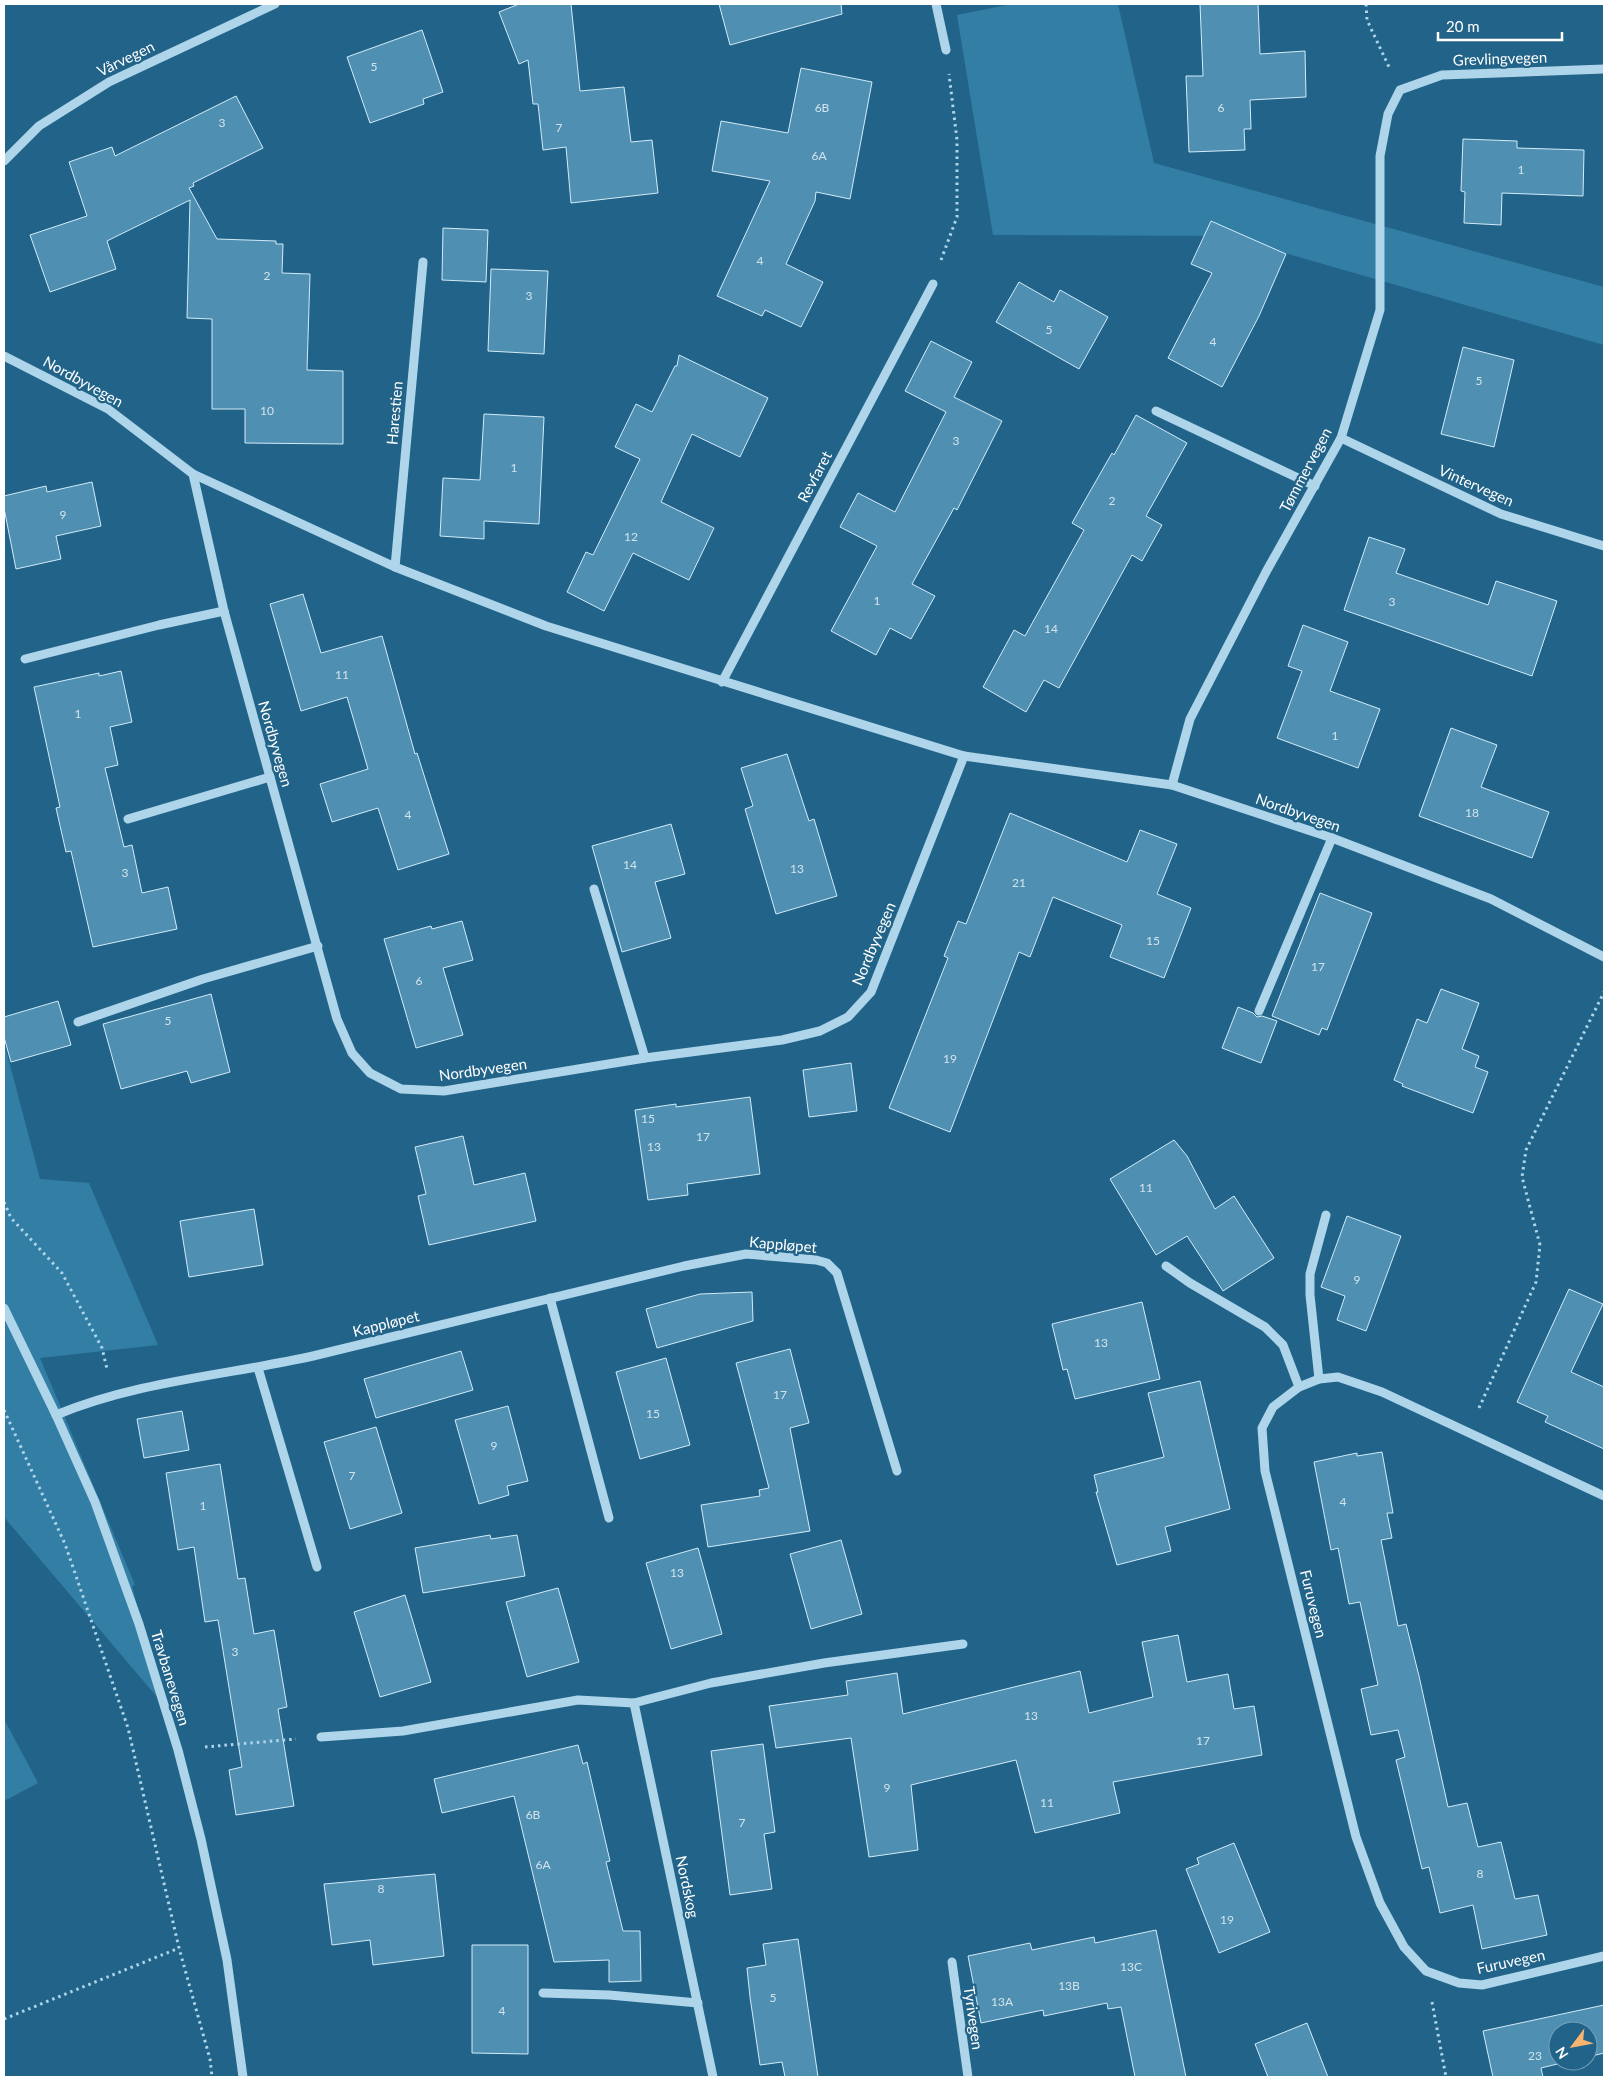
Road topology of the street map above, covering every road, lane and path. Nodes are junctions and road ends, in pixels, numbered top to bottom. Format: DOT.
graph roads {
  1 [pos="275,4"];
  2 [pos="936,4"];
  3 [pos="1366,4"];
  4 [pos="946,50"];
  5 [pos="1604,69"];
  6 [pos="1400,90"];
  7 [pos="4,162"];
  8 [pos="423,262"];
  9 [pos="933,284"];
  10 [pos="4,356"];
  11 [pos="1156,412"];
  12 [pos="1341,438"];
  13 [pos="193,474"];
  14 [pos="1315,486"];
  15 [pos="1604,546"];
  16 [pos="396,568"];
  17 [pos="224,612"];
  18 [pos="25,659"];
  19 [pos="722,682"];
  20 [pos="964,756"];
  21 [pos="270,777"];
  22 [pos="1172,785"];
  23 [pos="128,820"];
  24 [pos="1332,838"];
  25 [pos="594,889"];
  26 [pos="318,946"];
  27 [pos="1604,957"];
  28 [pos="1604,992"];
  29 [pos="1260,1011"];
  30 [pos="78,1022"];
  31 [pos="645,1058"];
  32 [pos="4,1202"];
  33 [pos="1326,1215"];
  34 [pos="1166,1266"];
  35 [pos="550,1298"];
  36 [pos="4,1308"];
  37 [pos="258,1368"];
  38 [pos="1319,1379"];
  39 [pos="1299,1387"];
  40 [pos="114,1394"];
  41 [pos="4,1410"];
  42 [pos="56,1415"];
  43 [pos="1468,1432"];
  44 [pos="897,1471"];
  45 [pos="1604,1496"];
  46 [pos="608,1518"];
  47 [pos="317,1567"];
  48 [pos="963,1644"];
  49 [pos="634,1703"];
  50 [pos="322,1737"];
  51 [pos="178,1750"];
  52 [pos="179,1948"];
  53 [pos="1604,1956"];
  54 [pos="952,1962"];
  55 [pos="1426,1971"];
  56 [pos="543,1993"];
  57 [pos="698,2003"];
  58 [pos="4,2018"];
  59 [pos="212,2077"];
  60 [pos="243,2077"];
  61 [pos="713,2077"];
  62 [pos="968,2077"];
  63 [pos="1446,2077"];
  1 -- 7 [label="street, Vårvegen"];
  2 -- 4 [label="street"];
  3 -- 6 [label="path"];
  4 -- 9 [label="path"];
  5 -- 6 [label="street, Grevlingvegen"];
  6 -- 12 [label="street, Tømmervegen"];
  8 -- 16 [label="street, Harestien"];
  9 -- 19 [label="street, Revfaret"];
  10 -- 13 [label="street, Nordbyvegen"];
  11 -- 14 [label="street"];
  12 -- 14 [label="street, Tømmervegen"];
  12 -- 15 [label="street, Vintervegen"];
  13 -- 16 [label="street, Nordbyvegen"];
  13 -- 17 [label="street, Nordbyvegen"];
  14 -- 22 [label="street, Tømmervegen"];
  16 -- 19 [label="street, Nordbyvegen"];
  17 -- 18 [label="street"];
  17 -- 21 [label="street, Nordbyvegen"];
  19 -- 20 [label="street, Nordbyvegen"];
  20 -- 22 [label="street, Nordbyvegen"];
  20 -- 31 [label="street, Nordbyvegen"];
  21 -- 23 [label="street"];
  21 -- 26 [label="street, Nordbyvegen"];
  22 -- 24 [label="street, Nordbyvegen"];
  24 -- 27 [label="street, Nordbyvegen"];
  24 -- 29 [label="street"];
  25 -- 31 [label="street"];
  26 -- 30 [label="street"];
  26 -- 31 [label="street, Nordbyvegen"];
  28 -- 43 [label="path"];
  32 -- 40 [label="path"];
  33 -- 38 [label="street"];
  34 -- 39 [label="street"];
  35 -- 37 [label="street, Kappløpet"];
  35 -- 44 [label="street, Kappløpet"];
  35 -- 46 [label="street"];
  36 -- 42 [label="street, Travbanevegen"];
  37 -- 40 [label="street, Kappløpet"];
  37 -- 47 [label="street"];
  38 -- 39 [label="street, Furuvegen"];
  38 -- 43 [label="street, Furuvegen"];
  39 -- 55 [label="street, Furuvegen"];
  40 -- 42 [label="street, Kappløpet"];
  41 -- 52 [label="path"];
  42 -- 51 [label="street, Travbanevegen"];
  43 -- 45 [label="street, Furuvegen"];
  48 -- 49 [label="street"];
  49 -- 50 [label="street"];
  49 -- 57 [label="street, Nordskog"];
  50 -- 51 [label="path"];
  51 -- 60 [label="street, Travbanevegen"];
  52 -- 58 [label="path"];
  52 -- 59 [label="path"];
  53 -- 55 [label="street, Furuvegen"];
  54 -- 62 [label="street, Tyrivegen"];
  55 -- 63 [label="path"];
  56 -- 57 [label="street"];
  57 -- 61 [label="street, Nordskog"];
}
